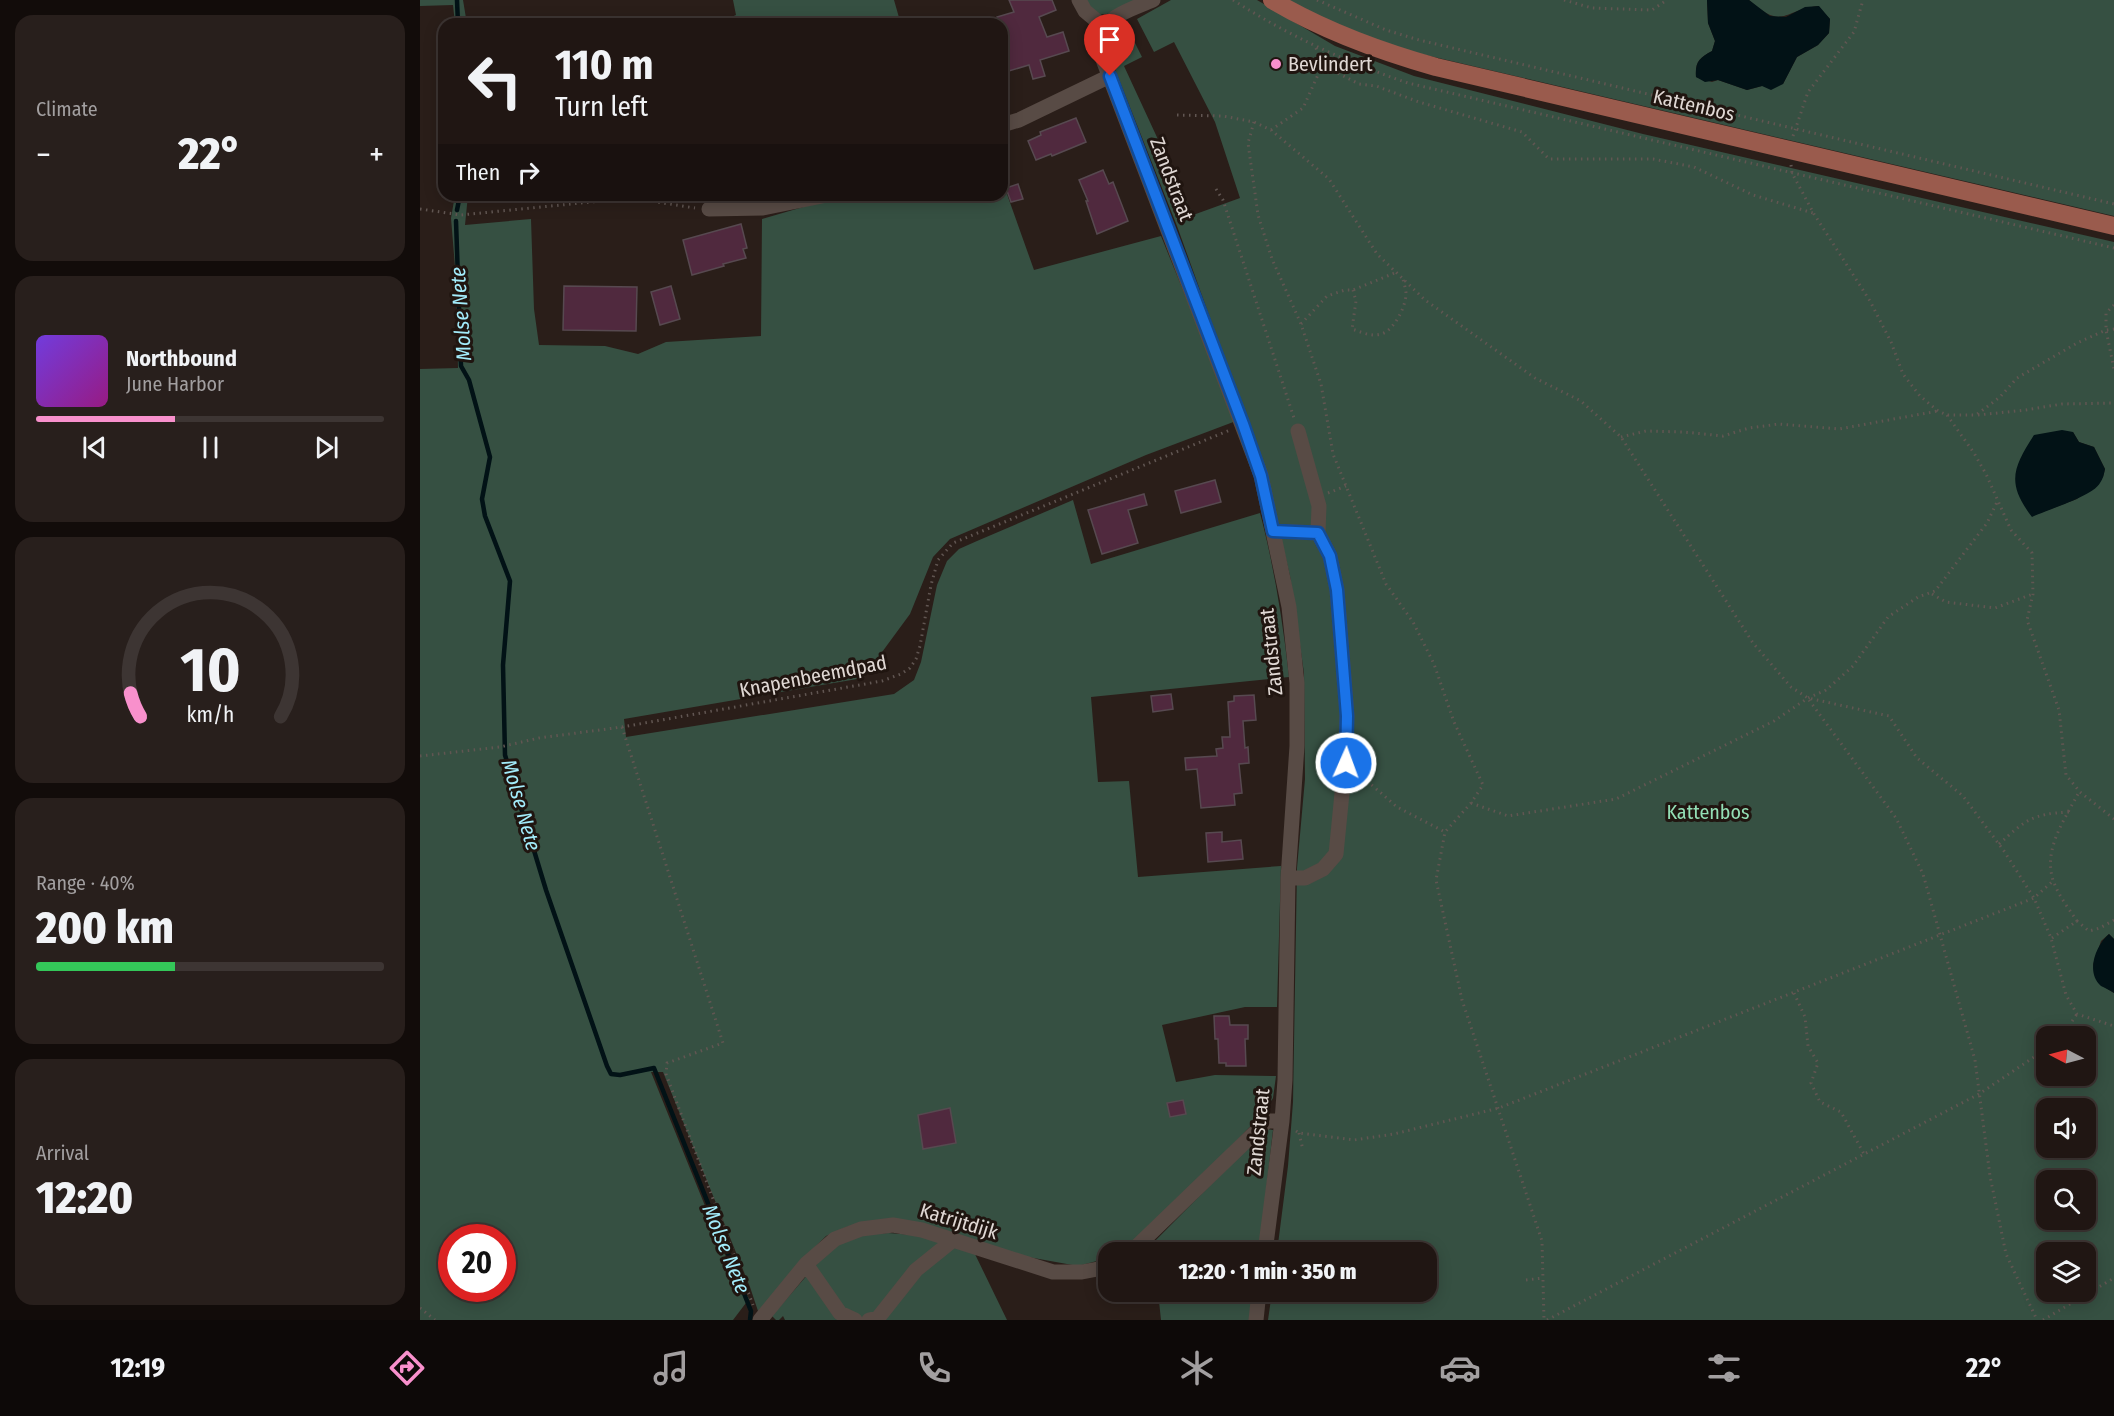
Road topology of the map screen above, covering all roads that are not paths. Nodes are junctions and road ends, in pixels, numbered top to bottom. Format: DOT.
graph roads {
  1 [pos="1079,0"];
  2 [pos="1154,0"];
  3 [pos="1272,0"];
  4 [pos="1103,26"];
  5 [pos="1110,76"];
  6 [pos="1008,123"];
  7 [pos="797,201"];
  8 [pos="709,209"];
  9 [pos="2114,226"];
  10 [pos="1298,431"];
  11 [pos="1273,531"];
  12 [pos="1318,533"];
  13 [pos="1288,878"];
  14 [pos="1282,1121"];
  15 [pos="952,1241"];
  16 [pos="1141,1242"];
  17 [pos="1265,1242"];
  18 [pos="806,1264"];
  19 [pos="1098,1269"];
  20 [pos="1259,1302"];
  21 [pos="757,1315"];
  22 [pos="855,1320"];
  23 [pos="868,1320"];
  24 [pos="1256,1320"];
  1 -- 4 [label="street"];
  2 -- 4 [label="street"];
  3 -- 9 [label="main road, Kattenbos"];
  4 -- 5 [label="street, Zandstraat"];
  5 -- 6 [label="street"];
  5 -- 11 [label="street, Zandstraat"];
  7 -- 8 [label="street"];
  10 -- 12 [label="street"];
  11 -- 12 [label="street"];
  11 -- 13 [label="street, Zandstraat"];
  12 -- 13 [label="street"];
  13 -- 14 [label="street, Zandstraat"];
  14 -- 16 [label="street"];
  14 -- 17 [label="street, Zandstraat"];
  15 -- 18 [label="street, Katrijtdijk"];
  15 -- 19 [label="street, Katrijtdijk"];
  15 -- 23 [label="street"];
  18 -- 21 [label="street, Katrijtdijk"];
  18 -- 22 [label="street"];
  20 -- 24 [label="street"];
}
